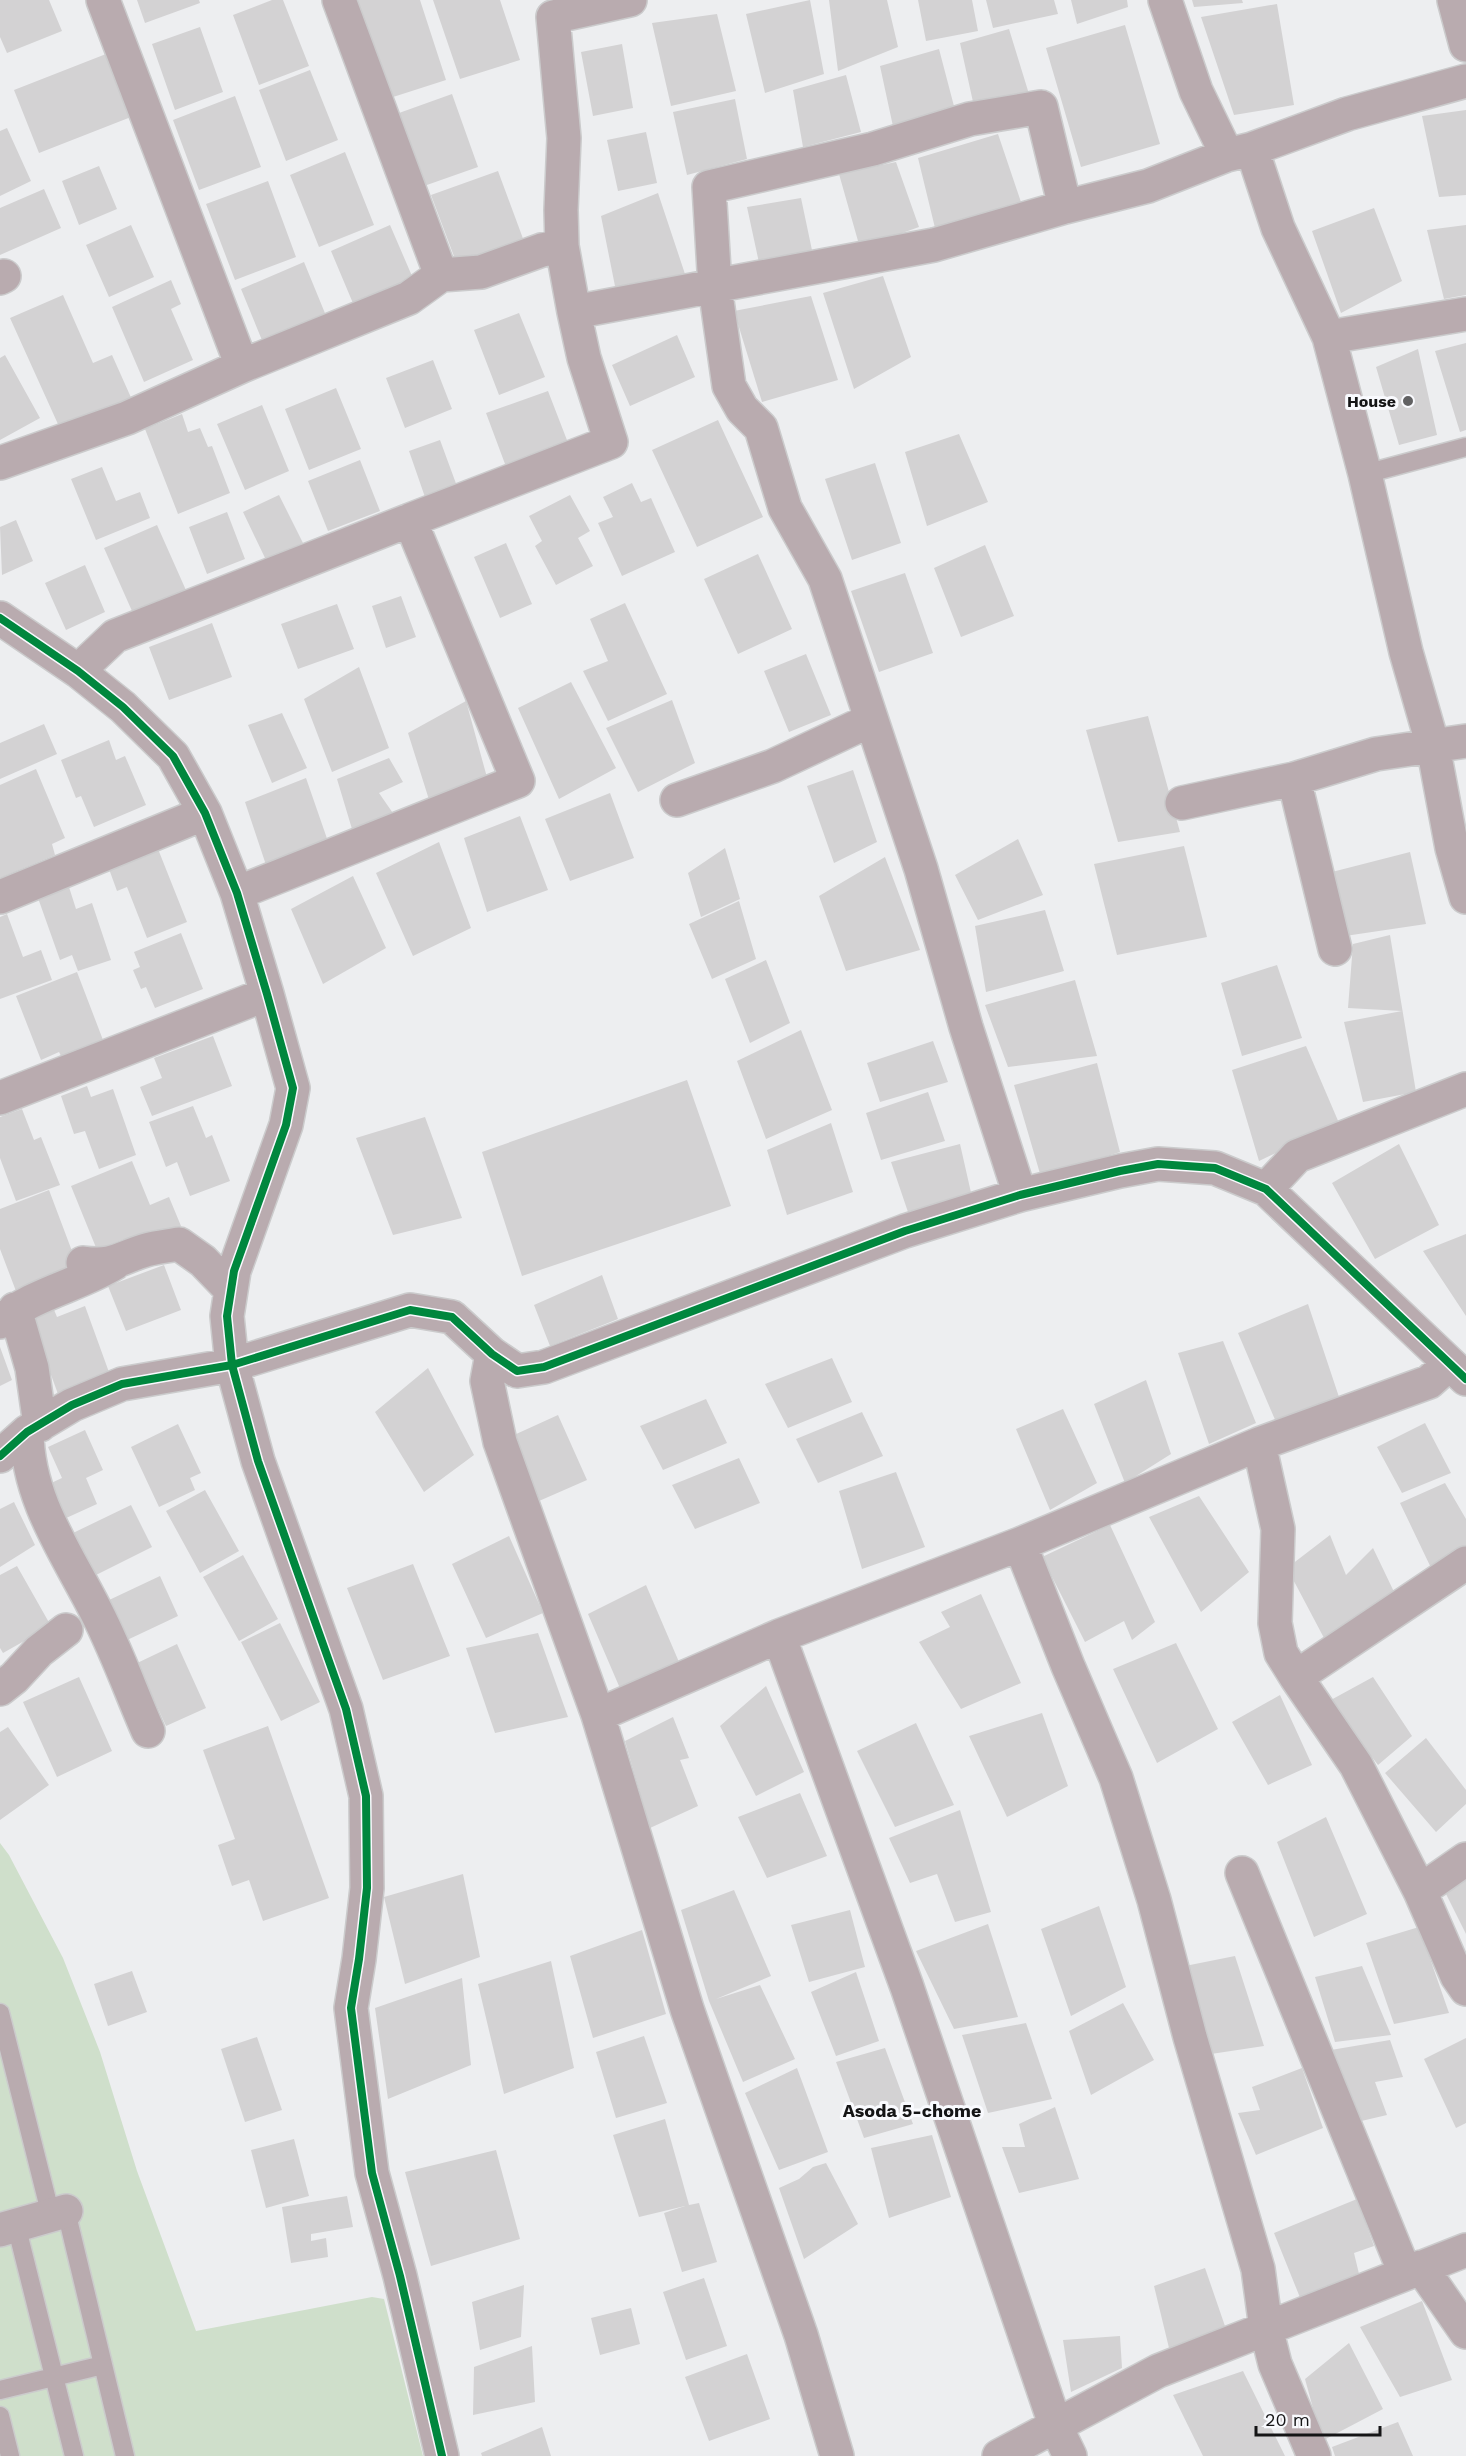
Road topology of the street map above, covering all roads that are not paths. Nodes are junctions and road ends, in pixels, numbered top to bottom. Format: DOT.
graph roads {
  1 [pos="103,0"];
  2 [pos="339,0"];
  3 [pos="630,0"];
  4 [pos="1165,0"];
  5 [pos="1454,0"];
  6 [pos="551,8"];
  7 [pos="1466,45"];
  8 [pos="1466,81"];
  9 [pos="1239,152"];
  10 [pos="1065,207"];
  11 [pos="562,246"];
  12 [pos="441,275"];
  13 [pos="715,287"];
  14 [pos="574,312"];
  15 [pos="1466,314"];
  16 [pos="1329,337"];
  17 [pos="242,366"];
  18 [pos="1466,447"];
  19 [pos="0,463"];
  20 [pos="1365,474"];
  21 [pos="410,520"];
  22 [pos="0,618"];
  23 [pos="78,671"];
  24 [pos="871,720"];
  25 [pos="1466,741"];
  26 [pos="1433,746"];
  27 [pos="1294,779"];
  28 [pos="677,800"];
  29 [pos="1182,803"];
  30 [pos="205,813"];
  31 [pos="237,893"];
  32 [pos="0,897"];
  33 [pos="1466,897"];
  34 [pos="1335,949"];
  35 [pos="267,994"];
  36 [pos="1466,1089"];
  37 [pos="0,1098"];
  38 [pos="1266,1189"];
  39 [pos="1020,1195"];
  40 [pos="83,1263"];
  41 [pos="116,1263"];
  42 [pos="231,1290"];
  43 [pos="7,1315"];
  44 [pos="492,1354"];
  45 [pos="232,1365"];
  46 [pos="1457,1372"];
  47 [pos="34,1428"];
  48 [pos="1258,1444"];
  49 [pos="0,1455"];
  50 [pos="1020,1544"];
  51 [pos="1466,1563"];
  52 [pos="66,1630"];
  53 [pos="779,1636"];
  54 [pos="1296,1677"];
  55 [pos="0,1689"];
  56 [pos="598,1714"];
  57 [pos="148,1731"];
  58 [pos="1466,1859"];
  59 [pos="1242,1873"];
  60 [pos="1420,1891"];
  61 [pos="1466,1989"];
  62 [pos="0,2013"];
  63 [pos="59,2214"];
  64 [pos="8,2228"];
  65 [pos="1466,2250"];
  66 [pos="1413,2270"];
  67 [pos="1266,2328"];
  68 [pos="1466,2332"];
  69 [pos="103,2365"];
  70 [pos="54,2378"];
  71 [pos="0,2390"];
  72 [pos="0,2416"];
  73 [pos="1056,2427"];
  74 [pos="10,2456"];
  75 [pos="74,2456"];
  76 [pos="125,2456"];
  77 [pos="442,2456"];
  78 [pos="837,2456"];
  79 [pos="999,2456"];
  80 [pos="1070,2456"];
  81 [pos="1314,2456"];
  1 -- 17 [label="street"];
  2 -- 12 [label="street"];
  3 -- 6 [label="street"];
  4 -- 9 [label="street"];
  5 -- 7 [label="street"];
  6 -- 11 [label="street"];
  8 -- 9 [label="street"];
  9 -- 10 [label="street"];
  9 -- 16 [label="street"];
  10 -- 13 [label="street"];
  10 -- 13 [label="street"];
  11 -- 12 [label="street"];
  11 -- 14 [label="street"];
  12 -- 17 [label="street"];
  13 -- 14 [label="street"];
  13 -- 24 [label="street"];
  14 -- 21 [label="street"];
  15 -- 16 [label="street"];
  16 -- 20 [label="street"];
  17 -- 19 [label="street"];
  18 -- 20 [label="lane"];
  20 -- 26 [label="street"];
  21 -- 23 [label="street"];
  21 -- 31 [label="street"];
  22 -- 23 [label="street"];
  23 -- 30 [label="street"];
  24 -- 28 [label="street"];
  24 -- 39 [label="street"];
  25 -- 26 [label="street"];
  26 -- 27 [label="street"];
  26 -- 33 [label="street"];
  27 -- 29 [label="street"];
  27 -- 34 [label="street"];
  30 -- 31 [label="street"];
  30 -- 32 [label="street"];
  31 -- 35 [label="street"];
  35 -- 37 [label="street"];
  35 -- 42 [label="street"];
  36 -- 38 [label="street"];
  38 -- 39 [label="street"];
  38 -- 46 [label="street"];
  39 -- 44 [label="street"];
  40 -- 41 [label="street"];
  41 -- 42 [label="street"];
  41 -- 43 [label="street"];
  42 -- 45 [label="street"];
  43 -- 47 [label="street"];
  44 -- 45 [label="street"];
  44 -- 56 [label="street"];
  45 -- 47 [label="street"];
  45 -- 77 [label="street"];
  46 -- 48 [label="street"];
  47 -- 49 [label="street"];
  47 -- 57 [label="street"];
  48 -- 50 [label="street"];
  48 -- 54 [label="street"];
  50 -- 53 [label="street"];
  50 -- 67 [label="street"];
  51 -- 54 [label="street"];
  52 -- 55 [label="street"];
  53 -- 56 [label="street"];
  53 -- 73 [label="street"];
  54 -- 60 [label="street"];
  56 -- 78 [label="street"];
  58 -- 60 [label="street"];
  59 -- 66 [label="street"];
  60 -- 61 [label="street"];
  62 -- 63 [label="lane"];
  63 -- 64 [label="street"];
  63 -- 69 [label="lane"];
  64 -- 70 [label="lane"];
  65 -- 66 [label="street"];
  66 -- 67 [label="street"];
  66 -- 68 [label="street"];
  67 -- 73 [label="street"];
  67 -- 81 [label="street"];
  69 -- 70 [label="lane"];
  69 -- 76 [label="lane"];
  70 -- 71 [label="lane"];
  70 -- 75 [label="lane"];
  72 -- 74 [label="lane"];
  73 -- 79 [label="street"];
  73 -- 80 [label="street"];
}
